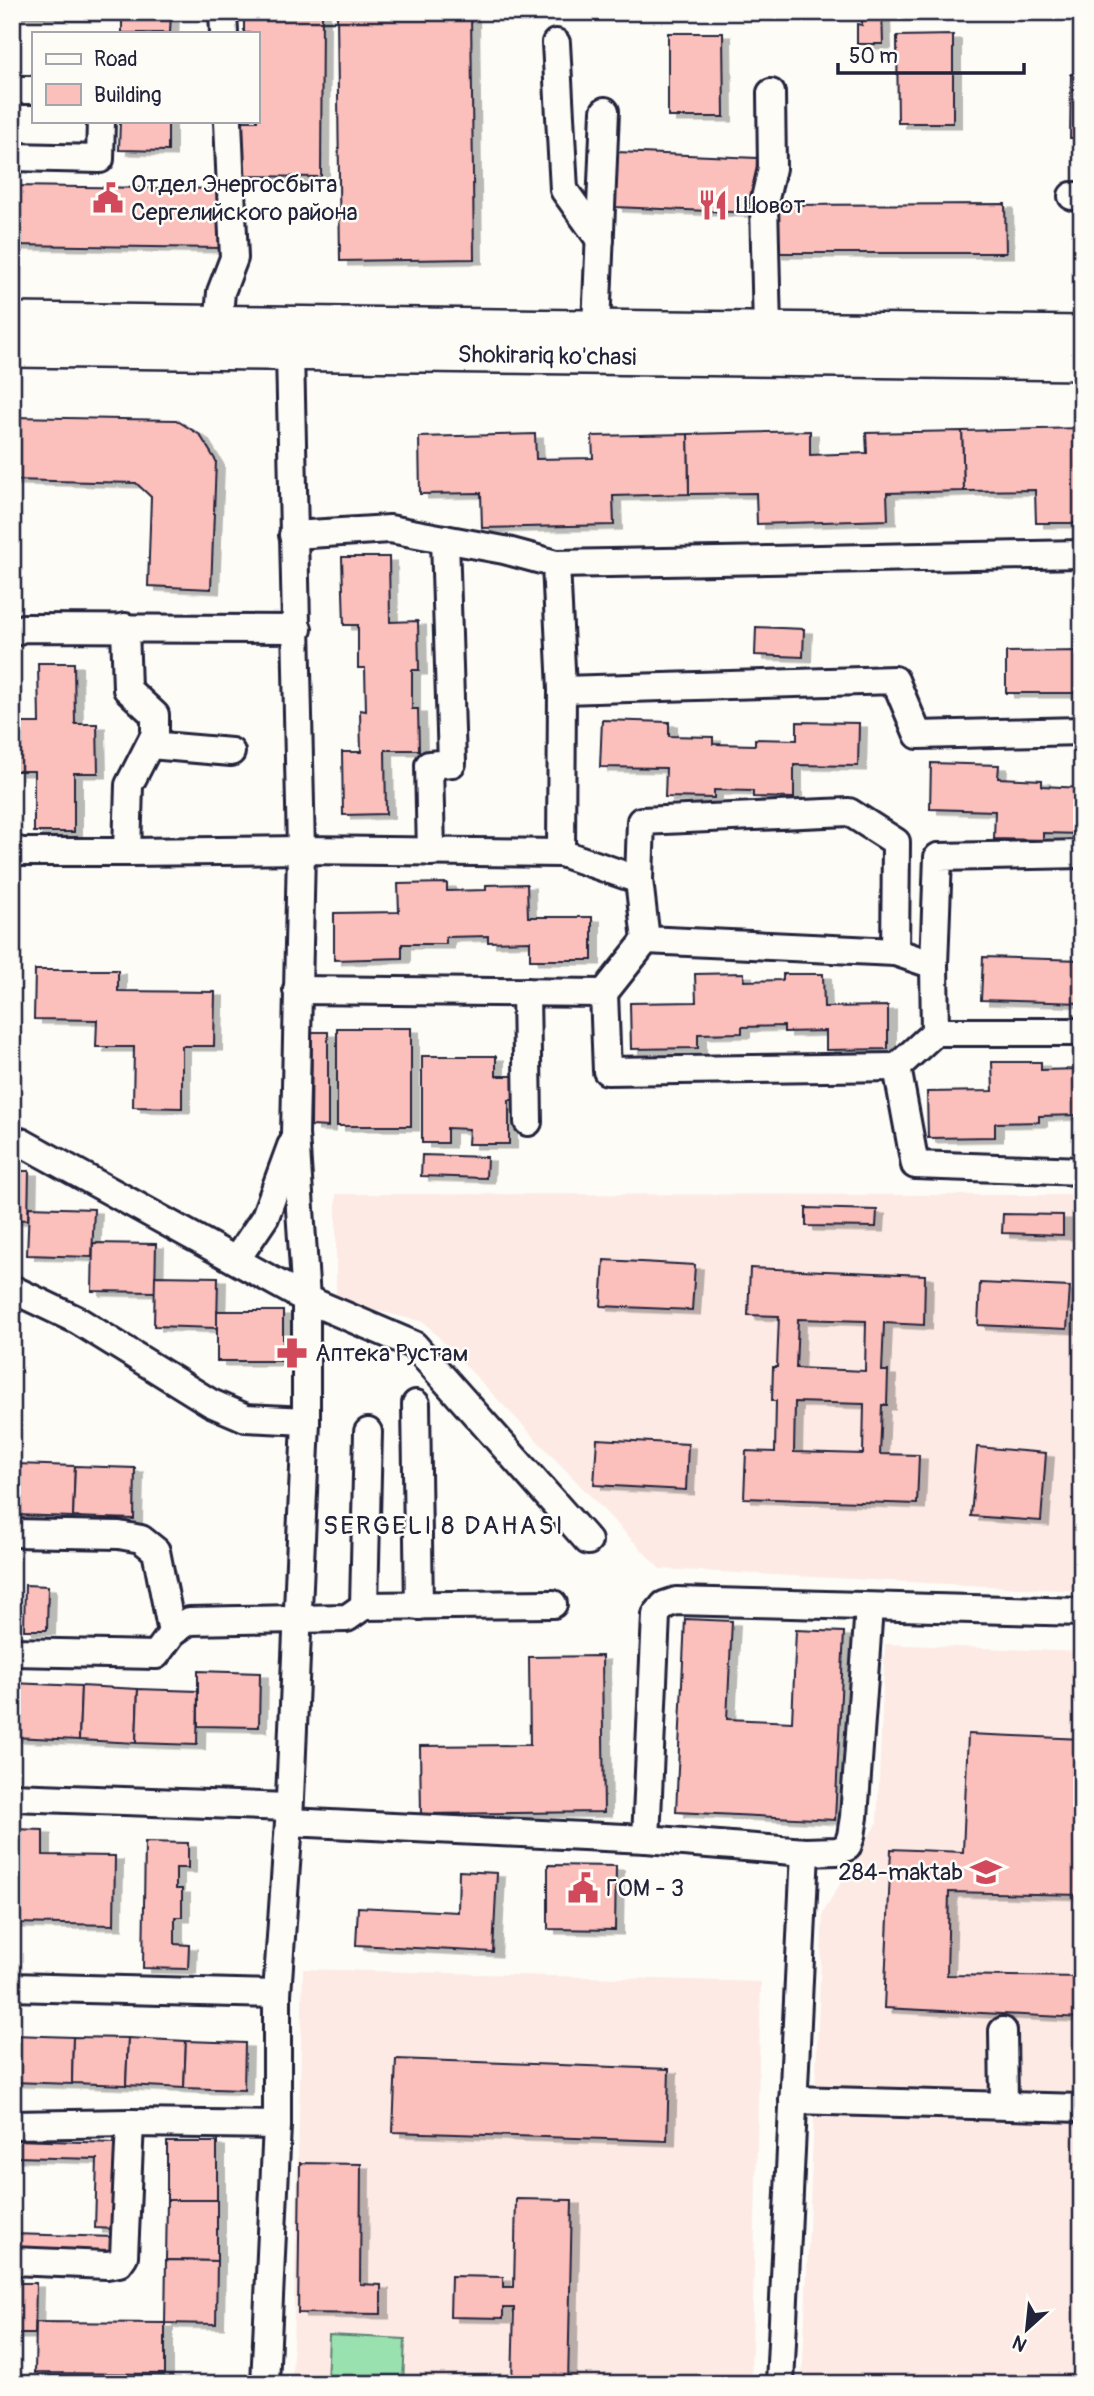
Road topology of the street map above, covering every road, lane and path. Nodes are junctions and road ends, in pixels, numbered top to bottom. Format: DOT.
graph roads {
  1 [pos="223,12"];
  2 [pos="224,32"];
  3 [pos="556,43"];
  4 [pos="12,90"];
  5 [pos="32,90"];
  6 [pos="771,93"];
  7 [pos="605,111"];
  8 [pos="101,122"];
  9 [pos="228,122"];
  10 [pos="12,157"];
  11 [pos="600,240"];
  12 [pos="12,320"];
  13 [pos="596,327"];
  14 [pos="766,329"];
  15 [pos="1082,333"];
  16 [pos="217,337"];
  17 [pos="12,350"];
  18 [pos="290,353"];
  19 [pos="1082,363"];
  20 [pos="293,536"];
  21 [pos="445,539"];
  22 [pos="1082,554"];
  23 [pos="556,564"];
  24 [pos="125,627"];
  25 [pos="298,629"];
  26 [pos="12,633"];
  27 [pos="562,691"];
  28 [pos="1082,731"];
  29 [pos="150,745"];
  30 [pos="231,752"];
  31 [pos="12,849"];
  32 [pos="301,850"];
  33 [pos="128,852"];
  34 [pos="432,852"];
  35 [pos="561,853"];
  36 [pos="1082,854"];
  37 [pos="639,880"];
  38 [pos="646,940"];
  39 [pos="895,953"];
  40 [pos="934,965"];
  41 [pos="297,990"];
  42 [pos="526,992"];
  43 [pos="604,993"];
  44 [pos="935,1032"];
  45 [pos="1082,1032"];
  46 [pos="897,1067"];
  47 [pos="528,1122"];
  48 [pos="295,1134"];
  49 [pos="12,1142"];
  50 [pos="1082,1171"];
  51 [pos="236,1260"];
  52 [pos="12,1289"];
  53 [pos="306,1298"];
  54 [pos="416,1404"];
  55 [pos="306,1421"];
  56 [pos="368,1432"];
  57 [pos="12,1533"];
  58 [pos="589,1541"];
  59 [pos="553,1604"];
  60 [pos="365,1606"];
  61 [pos="419,1606"];
  62 [pos="869,1607"];
  63 [pos="1082,1612"];
  64 [pos="296,1620"];
  65 [pos="172,1633"];
  66 [pos="12,1652"];
  67 [pos="12,1797"];
  68 [pos="289,1814"];
  69 [pos="646,1839"];
  70 [pos="805,1852"];
  71 [pos="12,1987"];
  72 [pos="277,1994"];
  73 [pos="1003,2031"];
  74 [pos="793,2100"];
  75 [pos="1004,2104"];
  76 [pos="1082,2108"];
  77 [pos="130,2123"];
  78 [pos="12,2124"];
  79 [pos="277,2125"];
  80 [pos="12,2261"];
  81 [pos="265,2384"];
  82 [pos="780,2384"];
  1 -- 2 [label="lane"];
  3 -- 11 [label="lane"];
  4 -- 5 [label="lane"];
  6 -- 14 [label="lane"];
  7 -- 11 [label="lane"];
  8 -- 10 [label="lane"];
  9 -- 16 [label="lane"];
  11 -- 13 [label="lane"];
  12 -- 16 [label="main road, Shokirariq ko'chasi"];
  13 -- 14 [label="main road, Shokirariq ko'chasi"];
  13 -- 16 [label="main road, Shokirariq ko'chasi"];
  14 -- 15 [label="main road, Shokirariq ko'chasi"];
  16 -- 17 [label="main road, Shokirariq ko'chasi"];
  16 -- 18 [label="main road, Shokirariq ko'chasi"];
  18 -- 19 [label="main road, Shokirariq ko'chasi"];
  18 -- 20 [label="lane"];
  20 -- 21 [label="lane"];
  20 -- 25 [label="lane"];
  21 -- 23 [label="lane"];
  21 -- 34 [label="lane"];
  22 -- 23 [label="lane"];
  23 -- 27 [label="lane"];
  24 -- 25 [label="lane"];
  24 -- 26 [label="lane"];
  24 -- 29 [label="lane"];
  25 -- 32 [label="lane"];
  27 -- 28 [label="lane"];
  27 -- 35 [label="lane"];
  29 -- 30 [label="lane"];
  29 -- 33 [label="lane"];
  31 -- 33 [label="lane"];
  32 -- 33 [label="lane"];
  32 -- 34 [label="lane"];
  32 -- 41 [label="lane"];
  34 -- 35 [label="lane"];
  35 -- 37 [label="lane"];
  36 -- 40 [label="lane"];
  37 -- 38 [label="lane"];
  37 -- 39 [label="lane"];
  38 -- 39 [label="lane"];
  38 -- 43 [label="lane"];
  39 -- 40 [label="lane"];
  40 -- 44 [label="lane"];
  41 -- 42 [label="lane"];
  41 -- 48 [label="lane"];
  42 -- 43 [label="lane"];
  42 -- 47 [label="lane"];
  43 -- 46 [label="lane"];
  44 -- 45 [label="lane"];
  44 -- 46 [label="lane"];
  46 -- 50 [label="lane"];
  48 -- 51 [label="lane"];
  48 -- 53 [label="lane"];
  49 -- 51 [label="lane"];
  51 -- 53 [label="lane"];
  52 -- 55 [label="lane"];
  53 -- 55 [label="lane"];
  53 -- 58 [label="lane"];
  54 -- 61 [label="lane"];
  55 -- 64 [label="lane"];
  56 -- 60 [label="lane"];
  57 -- 65 [label="lane"];
  59 -- 61 [label="lane"];
  60 -- 61 [label="lane"];
  60 -- 64 [label="lane"];
  62 -- 63 [label="lane"];
  62 -- 69 [label="lane"];
  62 -- 70 [label="lane"];
  64 -- 65 [label="lane"];
  64 -- 68 [label="lane"];
  65 -- 66 [label="lane"];
  67 -- 68 [label="lane"];
  68 -- 69 [label="lane"];
  68 -- 72 [label="lane"];
  69 -- 70 [label="lane"];
  70 -- 74 [label="lane"];
  71 -- 72 [label="lane"];
  72 -- 79 [label="lane"];
  73 -- 75 [label="lane"];
  74 -- 75 [label="lane"];
  74 -- 82 [label="lane"];
  75 -- 76 [label="lane"];
  77 -- 78 [label="lane"];
  77 -- 79 [label="lane"];
  77 -- 80 [label="lane"];
  79 -- 81 [label="lane"];
}
